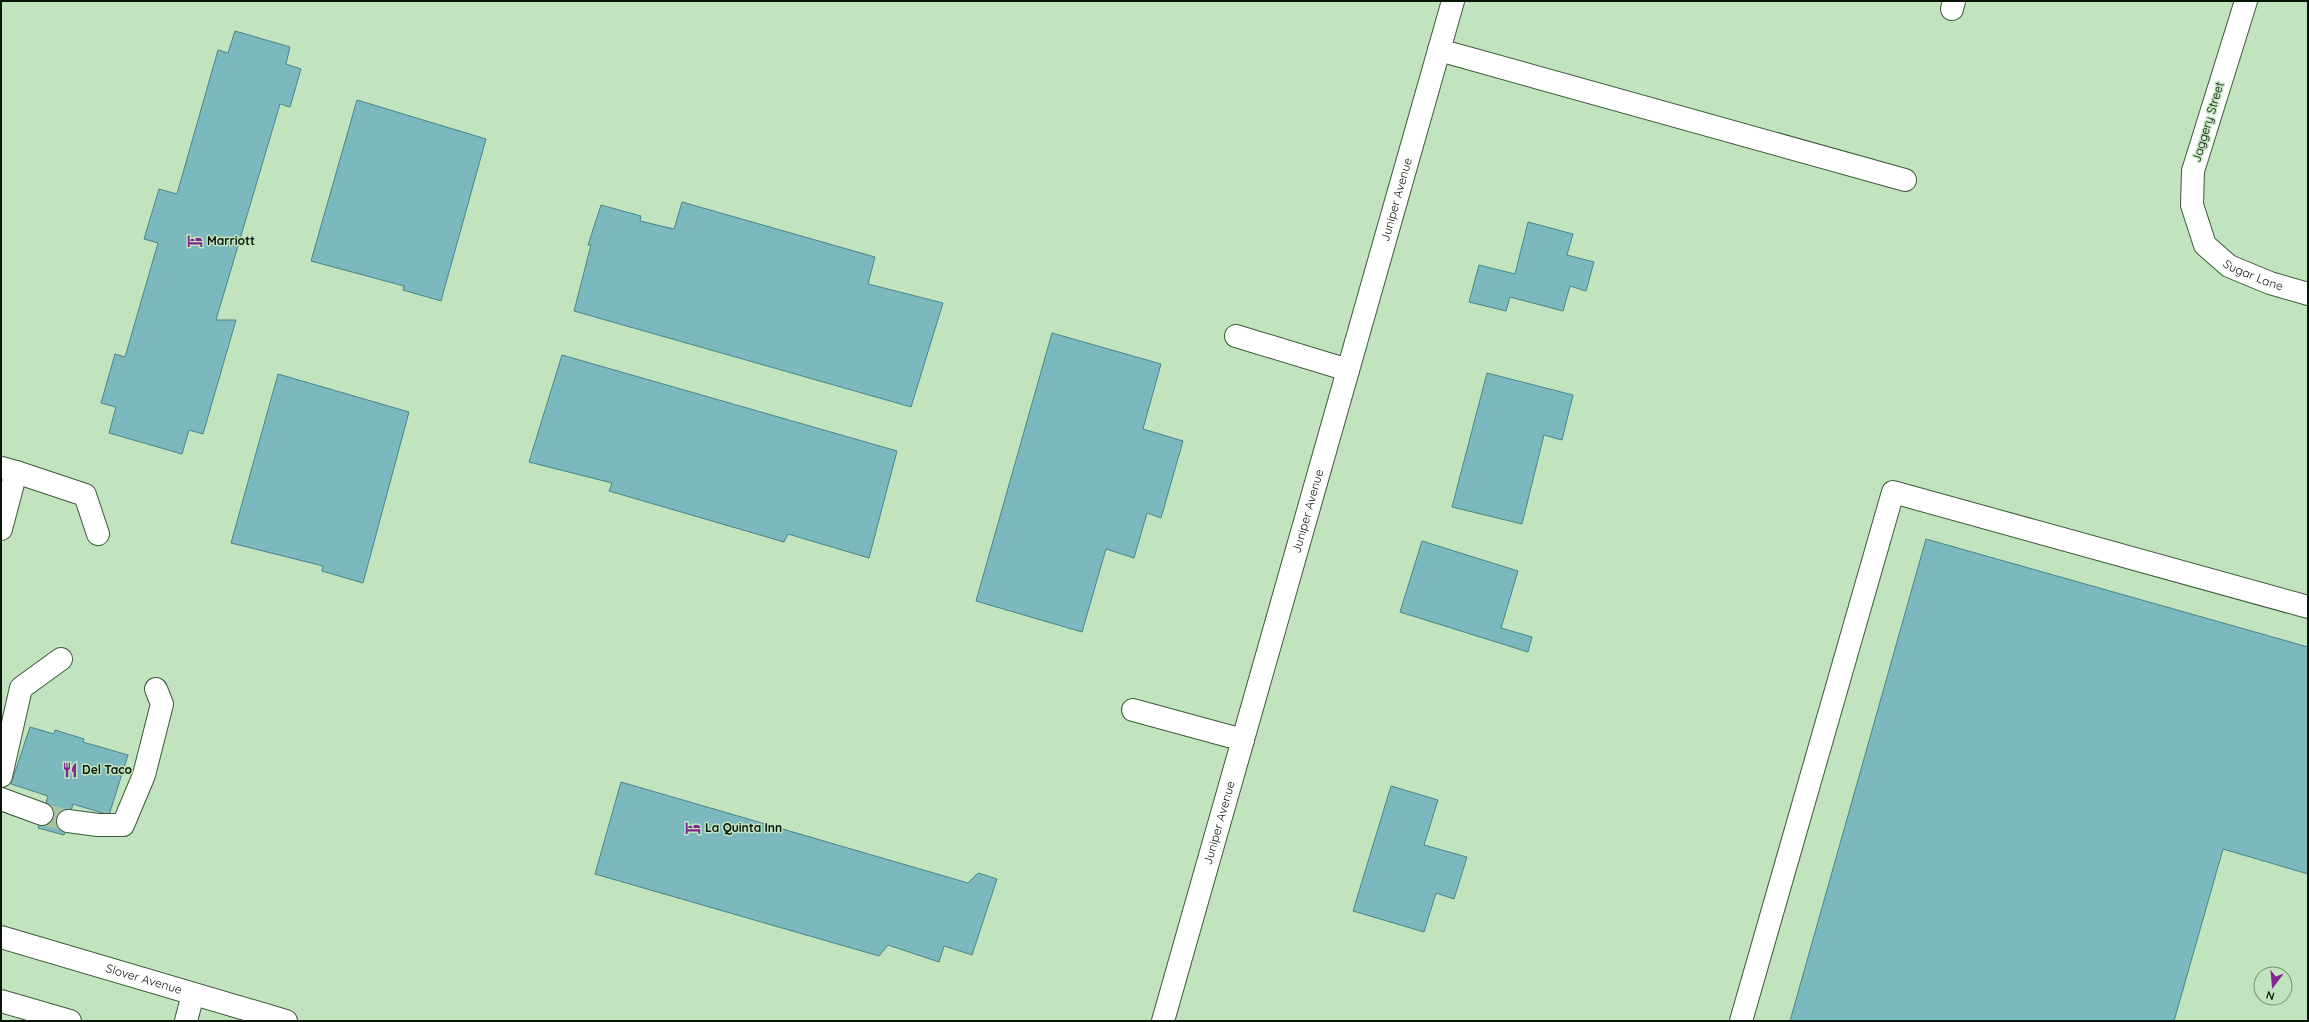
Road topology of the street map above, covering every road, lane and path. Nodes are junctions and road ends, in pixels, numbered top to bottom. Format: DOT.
graph roads {
  1 [pos="1453,1"];
  2 [pos="2246,1"];
  3 [pos="1439,50"];
  4 [pos="1905,180"];
  5 [pos="2205,245"];
  6 [pos="2308,294"];
  7 [pos="1236,336"];
  8 [pos="1348,370"];
  9 [pos="8,470"];
  10 [pos="1,529"];
  11 [pos="98,534"];
  12 [pos="2308,607"];
  13 [pos="61,659"];
  14 [pos="156,689"];
  15 [pos="1133,710"];
  16 [pos="1242,740"];
  17 [pos="1,776"];
  18 [pos="1,799"];
  19 [pos="42,814"];
  20 [pos="68,821"];
  21 [pos="1,937"];
  22 [pos="193,994"];
  23 [pos="1,1001"];
  24 [pos="70,1021"];
  25 [pos="186,1021"];
  26 [pos="286,1021"];
  27 [pos="1163,1021"];
  28 [pos="1741,1021"];
  1 -- 3 [label="street, Juniper Avenue"];
  2 -- 5 [label="street, Jaggery Street"];
  3 -- 4 [label="street"];
  3 -- 8 [label="street, Juniper Avenue"];
  5 -- 6 [label="street, Sugar Lane"];
  7 -- 8 [label="street"];
  8 -- 16 [label="street, Juniper Avenue"];
  9 -- 10 [label="street"];
  9 -- 11 [label="street"];
  12 -- 28 [label="street"];
  13 -- 17 [label="street"];
  14 -- 20 [label="street"];
  15 -- 16 [label="street"];
  16 -- 27 [label="street, Juniper Avenue"];
  18 -- 19 [label="street"];
  21 -- 22 [label="street, Slover Avenue"];
  22 -- 25 [label="street"];
  22 -- 26 [label="street, Slover Avenue"];
  23 -- 24 [label="street"];
}
